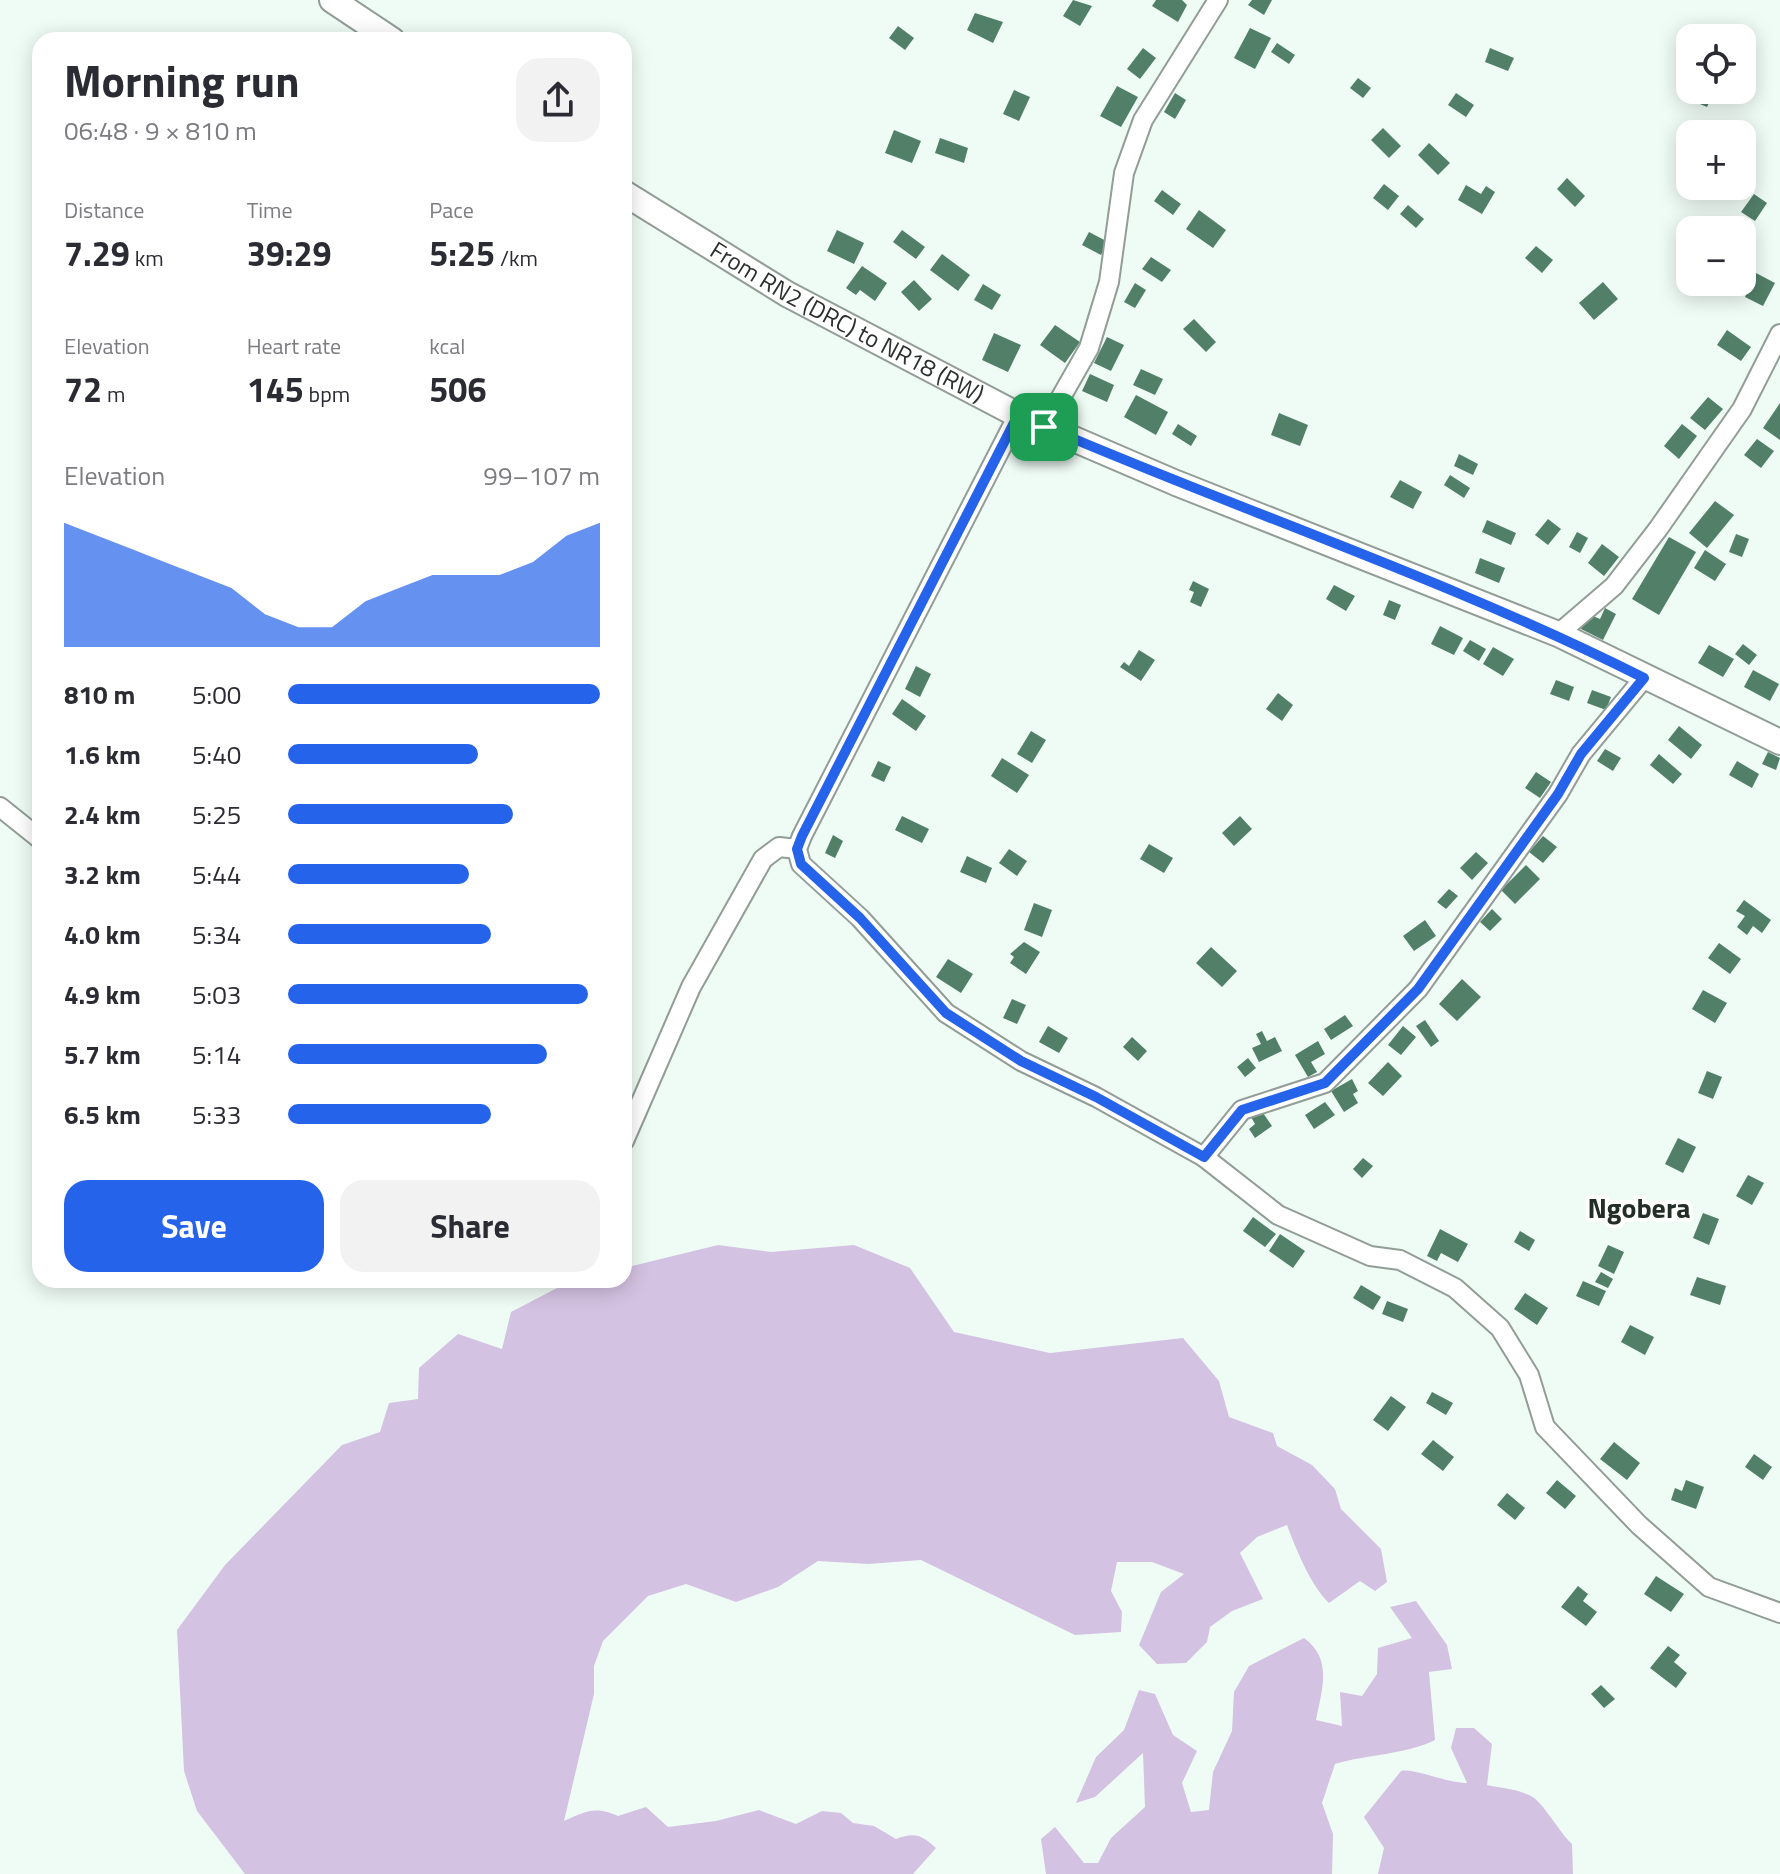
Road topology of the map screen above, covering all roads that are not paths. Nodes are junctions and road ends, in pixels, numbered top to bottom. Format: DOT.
graph roads {
  1 [pos="332,0"];
  2 [pos="1218,0"];
  3 [pos="380,32"];
  4 [pos="632,198"];
  5 [pos="1780,334"];
  6 [pos="1018,415"];
  7 [pos="1044,427"];
  8 [pos="1558,634"];
  9 [pos="1644,678"];
  10 [pos="1780,742"];
  11 [pos="0,807"];
  12 [pos="32,833"];
  13 [pos="797,849"];
  14 [pos="632,1123"];
  15 [pos="1204,1157"];
  16 [pos="1780,1613"];
  1 -- 3 [label="main road"];
  2 -- 7 [label="street"];
  4 -- 6 [label="main road, From RN2 (DRC) to NR18 (RW)"];
  5 -- 8 [label="street"];
  6 -- 7 [label="main road, From RN2 (DRC) to NR18 (RW)"];
  6 -- 13 [label="street"];
  7 -- 8 [label="main road, From RN2 (DRC) to NR18 (RW)"];
  8 -- 9 [label="main road, From RN2 (DRC) to NR18 (RW)"];
  9 -- 10 [label="main road, From RN2 (DRC) to NR18 (RW)"];
  9 -- 15 [label="street"];
  11 -- 12 [label="street"];
  13 -- 14 [label="street"];
  13 -- 15 [label="street"];
  15 -- 16 [label="street"];
}
